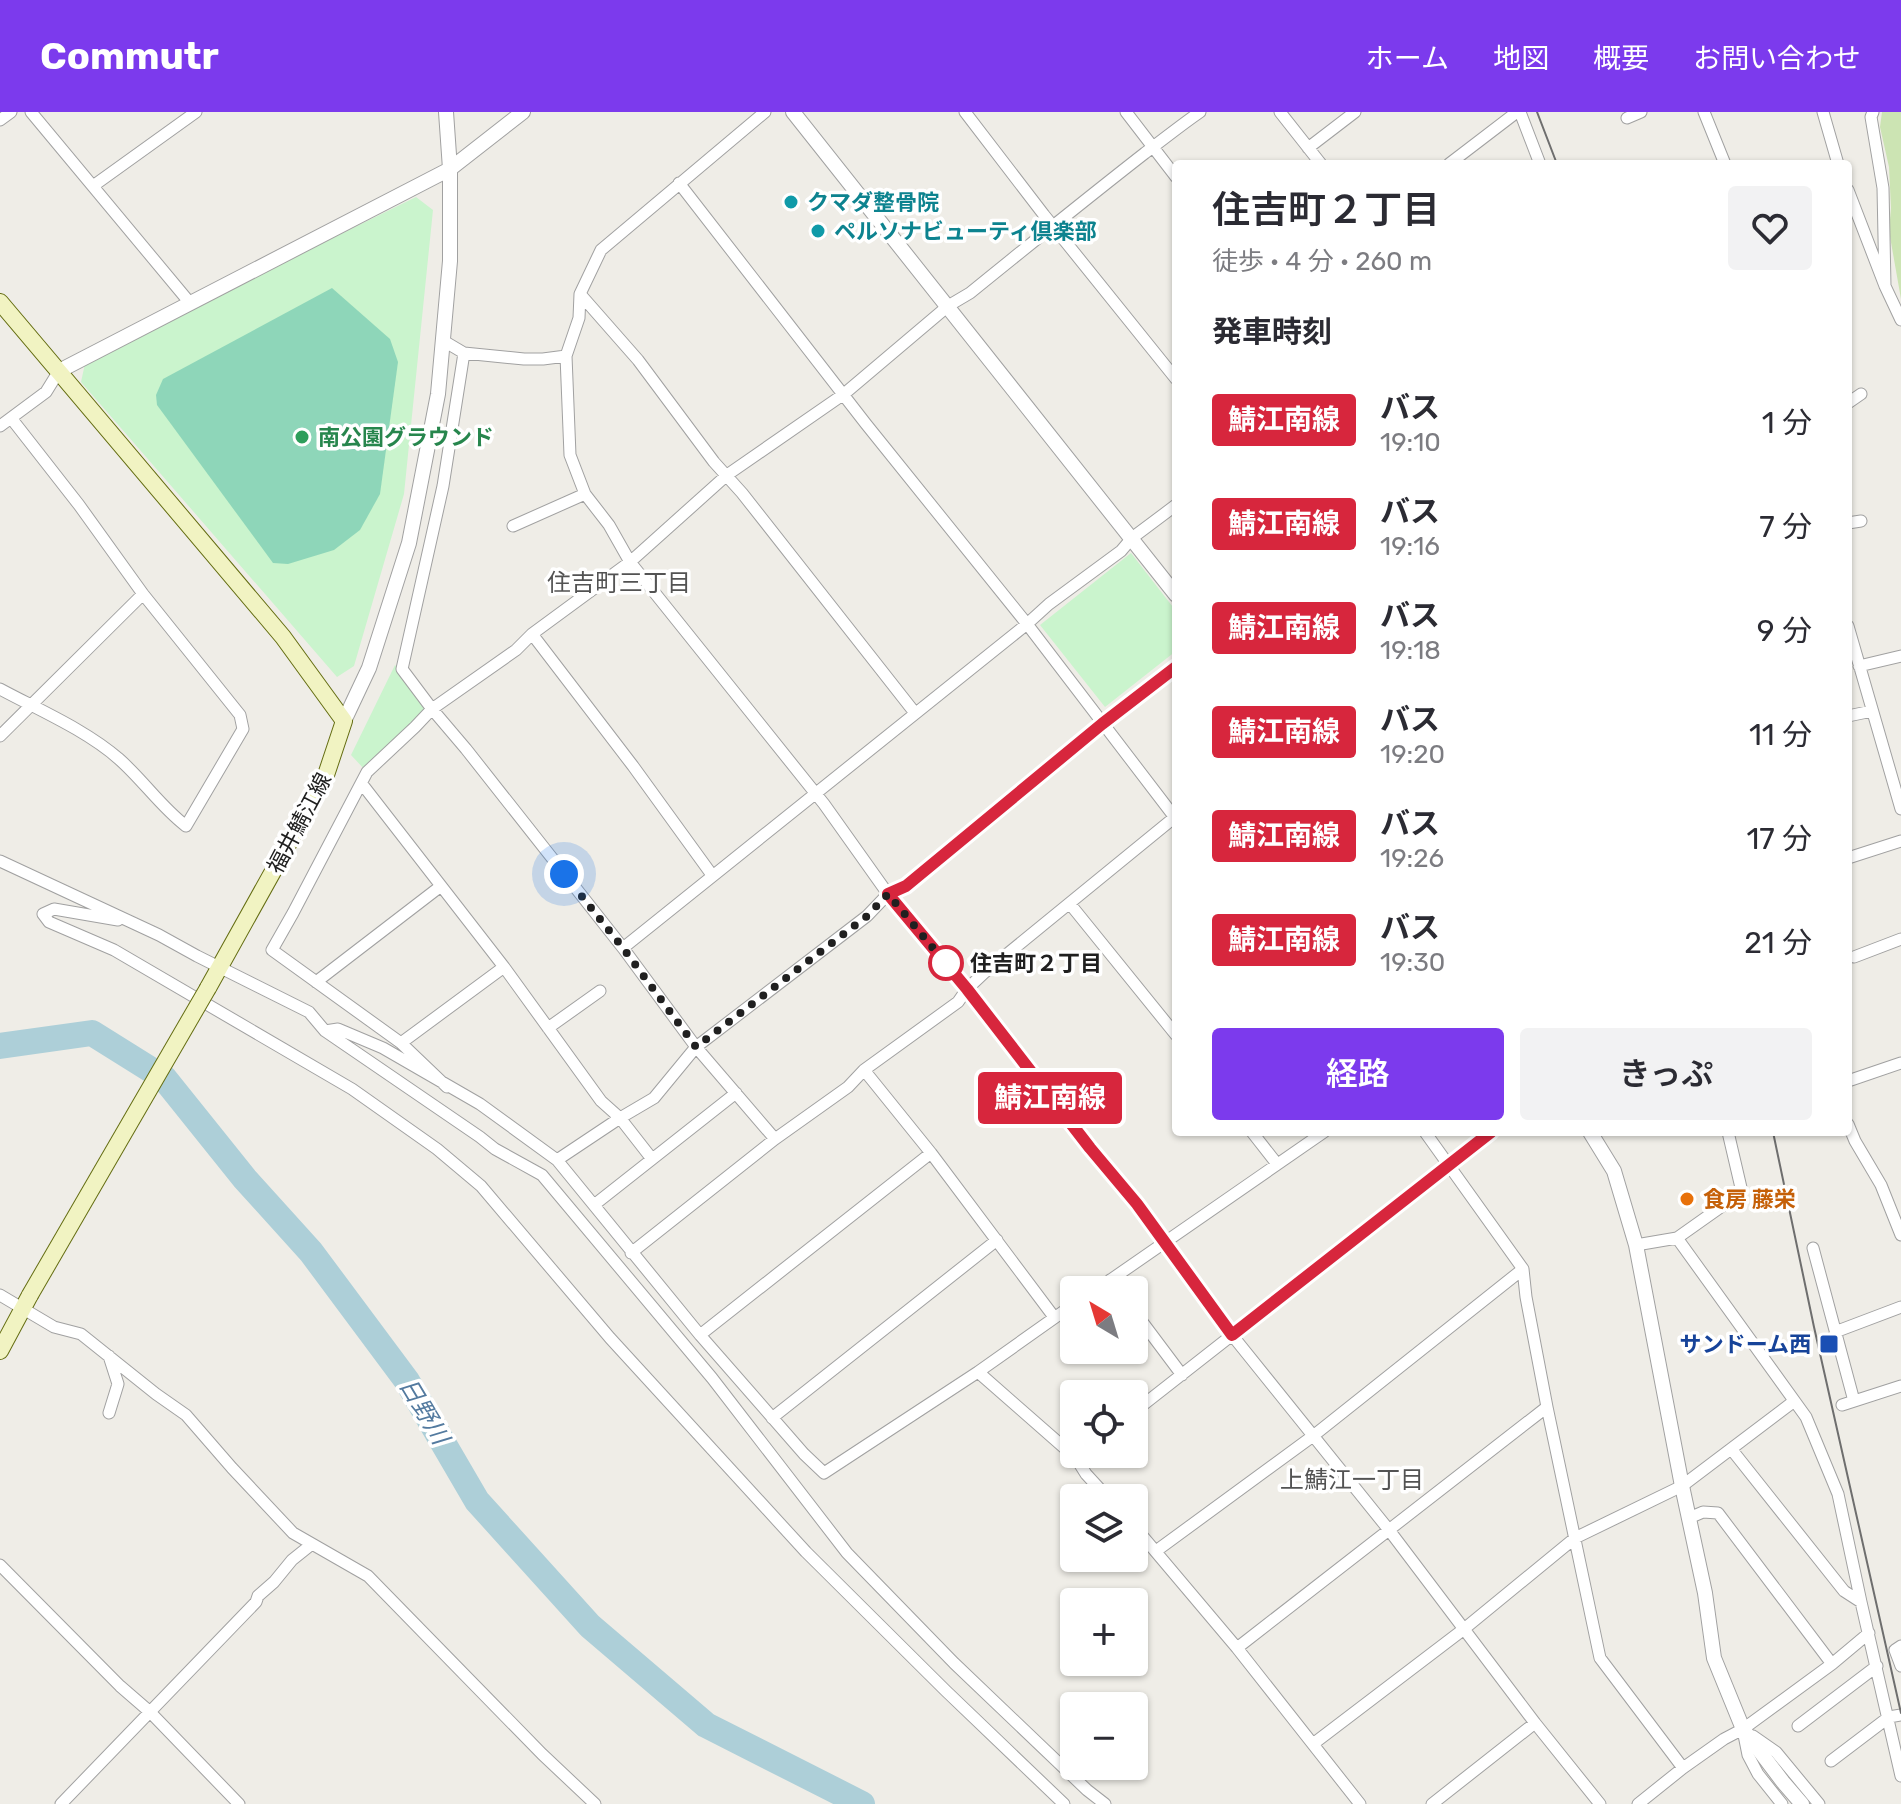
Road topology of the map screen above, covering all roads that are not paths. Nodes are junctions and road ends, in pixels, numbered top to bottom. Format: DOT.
graph roads {
  1 [pos="11,112"];
  2 [pos="31,112"];
  3 [pos="196,112"];
  4 [pos="446,112"];
  5 [pos="523,112"];
  6 [pos="765,112"];
  7 [pos="793,112"];
  8 [pos="965,112"];
  9 [pos="1126,112"];
  10 [pos="1200,112"];
  11 [pos="1280,112"];
  12 [pos="1355,112"];
  13 [pos="1519,112"];
  14 [pos="1641,112"];
  15 [pos="1704,112"];
  16 [pos="1823,112"];
  17 [pos="1873,112"];
  18 [pos="1627,118"];
  19 [pos="0,120"];
  20 [pos="1153,148"];
  21 [pos="1308,148"];
  22 [pos="1318,160"];
  23 [pos="1454,160"];
  24 [pos="1538,160"];
  25 [pos="1723,160"];
  26 [pos="1837,160"];
  27 [pos="450,169"];
  28 [pos="1172,172"];
  29 [pos="679,183"];
  30 [pos="93,186"];
  31 [pos="1852,200"];
  32 [pos="1054,225"];
  33 [pos="1885,286"];
  34 [pos="580,294"];
  35 [pos="0,302"];
  36 [pos="190,303"];
  37 [pos="948,306"];
  38 [pos="1901,320"];
  39 [pos="442,340"];
  40 [pos="464,353"];
  41 [pos="566,356"];
  42 [pos="59,371"];
  43 [pos="1172,374"];
  44 [pos="844,394"];
  45 [pos="1861,394"];
  46 [pos="1852,400"];
  47 [pos="11,418"];
  48 [pos="0,426"];
  49 [pos="727,475"];
  50 [pos="585,494"];
  51 [pos="1172,508"];
  52 [pos="513,526"];
  53 [pos="1132,538"];
  54 [pos="630,562"];
  55 [pos="1172,590"];
  56 [pos="143,594"];
  57 [pos="1027,624"];
  58 [pos="532,634"];
  59 [pos="1852,641"];
  60 [pos="1901,656"];
  61 [pos="1859,666"];
  62 [pos="1172,670"];
  63 [pos="0,689"];
  64 [pos="30,705"];
  65 [pos="432,709"];
  66 [pos="1872,711"];
  67 [pos="915,713"];
  68 [pos="1852,715"];
  69 [pos="344,721"];
  70 [pos="1102,724"];
  71 [pos="0,736"];
  72 [pos="362,784"];
  73 [pos="816,795"];
  74 [pos="1901,809"];
  75 [pos="1172,814"];
  76 [pos="1172,820"];
  77 [pos="1901,841"];
  78 [pos="1852,857"];
  79 [pos="0,861"];
  80 [pos="712,875"];
  81 [pos="441,886"];
  82 [pos="888,894"];
  83 [pos="1070,904"];
  84 [pos="130,921"];
  85 [pos="1901,939"];
  86 [pos="623,948"];
  87 [pos="1854,957"];
  88 [pos="221,967"];
  89 [pos="504,967"];
  90 [pos="316,982"];
  91 [pos="967,989"];
  92 [pos="600,991"];
  93 [pos="548,1028"];
  94 [pos="1172,1030"];
  95 [pos="325,1031"];
  96 [pos="401,1043"];
  97 [pos="696,1047"];
  98 [pos="1901,1063"];
  99 [pos="864,1070"];
  100 [pos="1852,1080"];
  101 [pos="447,1087"];
  102 [pos="736,1093"];
  103 [pos="620,1118"];
  104 [pos="1852,1134"];
  105 [pos="1255,1136"];
  106 [pos="1318,1136"];
  107 [pos="1428,1136"];
  108 [pos="1486,1136"];
  109 [pos="1592,1136"];
  110 [pos="1729,1136"];
  111 [pos="775,1139"];
  112 [pos="931,1153"];
  113 [pos="652,1159"];
  114 [pos="557,1160"];
  115 [pos="1277,1164"];
  116 [pos="1450,1165"];
  117 [pos="594,1205"];
  118 [pos="1901,1235"];
  119 [pos="1677,1238"];
  120 [pos="997,1240"];
  121 [pos="1164,1243"];
  122 [pos="1636,1245"];
  123 [pos="1813,1248"];
  124 [pos="631,1253"];
  125 [pos="1523,1269"];
  126 [pos="1125,1276"];
  127 [pos="0,1295"];
  128 [pos="27,1302"];
  129 [pos="1901,1307"];
  130 [pos="1060,1313"];
  131 [pos="1054,1317"];
  132 [pos="1148,1330"];
  133 [pos="1835,1332"];
  134 [pos="700,1335"];
  135 [pos="1232,1335"];
  136 [pos="0,1351"];
  137 [pos="109,1355"];
  138 [pos="978,1372"];
  139 [pos="1182,1375"];
  140 [pos="1901,1386"];
  141 [pos="1148,1401"];
  142 [pos="1793,1402"];
  143 [pos="1547,1407"];
  144 [pos="1820,1411"];
  145 [pos="109,1413"];
  146 [pos="1806,1417"];
  147 [pos="772,1418"];
  148 [pos="1313,1436"];
  149 [pos="1060,1440"];
  150 [pos="1732,1450"];
  151 [pos="1084,1468"];
  152 [pos="1095,1484"];
  153 [pos="1682,1486"];
  154 [pos="1689,1518"];
  155 [pos="1389,1530"];
  156 [pos="1575,1538"];
  157 [pos="1148,1542"];
  158 [pos="312,1544"];
  159 [pos="1156,1551"];
  160 [pos="0,1565"];
  161 [pos="1861,1602"];
  162 [pos="1464,1629"];
  163 [pos="1869,1633"];
  164 [pos="1901,1646"];
  165 [pos="1237,1648"];
  166 [pos="1832,1664"];
  167 [pos="1877,1666"];
  168 [pos="1901,1666"];
  169 [pos="150,1712"];
  170 [pos="1895,1716"];
  171 [pos="1535,1723"];
  172 [pos="1798,1726"];
  173 [pos="1743,1729"];
  174 [pos="1313,1744"];
  175 [pos="1831,1761"];
  176 [pos="1683,1768"];
  177 [pos="1901,1776"];
  178 [pos="61,1804"];
  179 [pos="239,1804"];
  180 [pos="595,1804"];
  181 [pos="1064,1804"];
  182 [pos="1105,1804"];
  183 [pos="1360,1804"];
  184 [pos="1432,1804"];
  185 [pos="1600,1804"];
  186 [pos="1638,1804"];
  187 [pos="1782,1804"];
  188 [pos="1802,1804"];
  189 [pos="1819,1804"];
  1 -- 19 [label="street"];
  2 -- 30 [label="street"];
  3 -- 30 [label="street"];
  4 -- 27 [label="street"];
  5 -- 27 [label="street"];
  6 -- 29 [label="street"];
  7 -- 37 [label="street"];
  8 -- 32 [label="street"];
  9 -- 20 [label="street"];
  10 -- 20 [label="street"];
  11 -- 21 [label="street"];
  12 -- 21 [label="street"];
  13 -- 23 [label="street"];
  13 -- 24 [label="street"];
  14 -- 18 [label="street"];
  15 -- 25 [label="street"];
  16 -- 26 [label="street"];
  17 -- 33 [label="street"];
  20 -- 28 [label="street"];
  20 -- 32 [label="street"];
  21 -- 22 [label="street"];
  27 -- 36 [label="street"];
  27 -- 39 [label="street"];
  29 -- 34 [label="street"];
  29 -- 44 [label="street"];
  30 -- 36 [label="street"];
  31 -- 33 [label="street"];
  32 -- 37 [label="street"];
  32 -- 43 [label="street"];
  33 -- 38 [label="street"];
  34 -- 41 [label="street"];
  34 -- 49 [label="street"];
  35 -- 42 [label="main road"];
  36 -- 42 [label="street"];
  37 -- 44 [label="street"];
  37 -- 53 [label="street"];
  39 -- 40 [label="street"];
  39 -- 69 [label="street"];
  40 -- 41 [label="street"];
  40 -- 65 [label="street"];
  41 -- 50 [label="street"];
  42 -- 47 [label="street"];
  42 -- 69 [label="main road"];
  44 -- 49 [label="street"];
  44 -- 57 [label="street"];
  45 -- 46 [label="street"];
  47 -- 48 [label="street"];
  47 -- 56 [label="street"];
  49 -- 54 [label="street"];
  49 -- 67 [label="street"];
  50 -- 52 [label="street"];
  50 -- 54 [label="street"];
  51 -- 53 [label="street"];
  53 -- 55 [label="street"];
  53 -- 57 [label="street"];
  54 -- 58 [label="street"];
  54 -- 73 [label="street"];
  56 -- 64 [label="street"];
  56 -- 64 [label="street"];
  57 -- 67 [label="street"];
  57 -- 70 [label="street"];
  58 -- 65 [label="street"];
  58 -- 80 [label="street"];
  59 -- 61 [label="street"];
  60 -- 61 [label="street"];
  61 -- 66 [label="street"];
  62 -- 70 [label="street"];
  63 -- 64 [label="street"];
  64 -- 71 [label="street"];
  65 -- 72 [label="street"];
  65 -- 86 [label="street"];
  66 -- 68 [label="street"];
  66 -- 74 [label="street"];
  67 -- 73 [label="street"];
  69 -- 88 [label="main road, 福井鯖江線"];
  70 -- 75 [label="street"];
  70 -- 82 [label="street"];
  72 -- 81 [label="street"];
  72 -- 90 [label="street"];
  73 -- 80 [label="street"];
  73 -- 82 [label="street"];
  76 -- 83 [label="street"];
  77 -- 78 [label="street"];
  79 -- 84 [label="street"];
  80 -- 86 [label="street"];
  81 -- 89 [label="street"];
  81 -- 90 [label="street"];
  82 -- 91 [label="street"];
  82 -- 97 [label="street"];
  83 -- 91 [label="street"];
  83 -- 94 [label="street"];
  84 -- 88 [label="street"];
  84 -- 181 [label="street"];
  85 -- 87 [label="street"];
  86 -- 97 [label="street"];
  88 -- 95 [label="street"];
  88 -- 128 [label="main road, 福井鯖江線, bridge"];
  89 -- 93 [label="street"];
  89 -- 96 [label="street"];
  90 -- 96 [label="street"];
  91 -- 99 [label="street"];
  91 -- 121 [label="street"];
  92 -- 93 [label="street"];
  93 -- 103 [label="street"];
  95 -- 101 [label="street"];
  95 -- 182 [label="street"];
  96 -- 101 [label="street"];
  97 -- 102 [label="street"];
  97 -- 103 [label="street"];
  98 -- 100 [label="street"];
  99 -- 111 [label="street"];
  99 -- 112 [label="street"];
  101 -- 114 [label="street"];
  102 -- 111 [label="street"];
  102 -- 113 [label="street"];
  103 -- 113 [label="street"];
  103 -- 114 [label="street"];
  104 -- 118 [label="street"];
  105 -- 115 [label="street"];
  106 -- 115 [label="street"];
  107 -- 116 [label="street"];
  108 -- 116 [label="street"];
  109 -- 122 [label="street"];
  110 -- 119 [label="street"];
  111 -- 124 [label="street"];
  112 -- 120 [label="street"];
  112 -- 134 [label="street"];
  113 -- 117 [label="street"];
  114 -- 117 [label="street"];
  115 -- 121 [label="street"];
  116 -- 125 [label="street"];
  116 -- 135 [label="street"];
  117 -- 124 [label="street"];
  119 -- 122 [label="street"];
  119 -- 142 [label="street"];
  120 -- 131 [label="street"];
  120 -- 147 [label="street"];
  121 -- 126 [label="street"];
  121 -- 135 [label="street"];
  122 -- 153 [label="street"];
  123 -- 133 [label="street"];
  124 -- 134 [label="street"];
  125 -- 143 [label="street"];
  125 -- 148 [label="street"];
  127 -- 128 [label="street"];
  128 -- 136 [label="main road, 福井鯖江線"];
  128 -- 137 [label="street"];
  129 -- 133 [label="street"];
  130 -- 131 [label="street"];
  131 -- 138 [label="street"];
  132 -- 139 [label="street"];
  133 -- 140 [label="street"];
  134 -- 147 [label="street"];
  135 -- 139 [label="street"];
  135 -- 148 [label="street"];
  137 -- 145 [label="street"];
  137 -- 158 [label="street"];
  138 -- 147 [label="street"];
  138 -- 149 [label="street"];
  139 -- 141 [label="street"];
  142 -- 146 [label="street"];
  142 -- 150 [label="street"];
  143 -- 155 [label="street"];
  143 -- 156 [label="street"];
  144 -- 146 [label="street"];
  146 -- 161 [label="street"];
  148 -- 155 [label="street"];
  148 -- 159 [label="street"];
  150 -- 153 [label="street"];
  150 -- 161 [label="street"];
  151 -- 152 [label="street"];
  153 -- 154 [label="street"];
  153 -- 156 [label="street"];
  154 -- 166 [label="street"];
  154 -- 173 [label="street"];
  155 -- 162 [label="street"];
  155 -- 165 [label="street"];
  156 -- 162 [label="street"];
  156 -- 176 [label="street"];
  157 -- 159 [label="street"];
  158 -- 169 [label="street"];
  158 -- 180 [label="street"];
  159 -- 165 [label="street"];
  160 -- 169 [label="street"];
  161 -- 163 [label="street"];
  162 -- 171 [label="street"];
  162 -- 174 [label="street"];
  163 -- 166 [label="street"];
  163 -- 167 [label="street"];
  164 -- 168 [label="street"];
  165 -- 174 [label="street"];
  166 -- 173 [label="street"];
  167 -- 170 [label="street"];
  167 -- 172 [label="street"];
  169 -- 178 [label="street"];
  169 -- 179 [label="street"];
  170 -- 175 [label="street"];
  170 -- 177 [label="street"];
  171 -- 184 [label="street"];
  171 -- 185 [label="street"];
  173 -- 176 [label="street"];
  173 -- 187 [label="street"];
  173 -- 188 [label="street"];
  173 -- 189 [label="street"];
  174 -- 183 [label="street"];
  176 -- 186 [label="street"];
}
